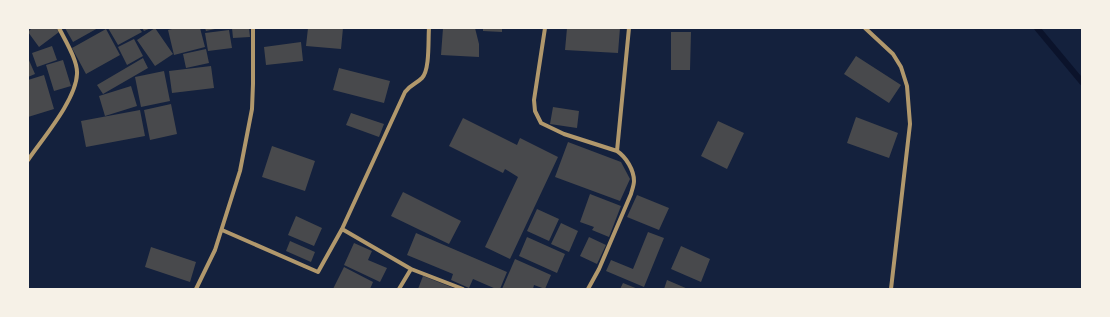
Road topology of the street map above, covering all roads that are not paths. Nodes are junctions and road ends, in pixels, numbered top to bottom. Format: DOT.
graph roads {
  1 [pos="60,28"];
  2 [pos="253,28"];
  3 [pos="429,28"];
  4 [pos="545,28"];
  5 [pos="629,28"];
  6 [pos="865,28"];
  7 [pos="617,151"];
  8 [pos="28,160"];
  9 [pos="342,229"];
  10 [pos="222,230"];
  11 [pos="411,269"];
  12 [pos="196,289"];
  13 [pos="399,289"];
  14 [pos="463,289"];
  15 [pos="588,289"];
  16 [pos="891,289"];
  1 -- 8 [label="street"];
  2 -- 10 [label="street"];
  3 -- 9 [label="street"];
  4 -- 7 [label="street"];
  5 -- 7 [label="street"];
  6 -- 16 [label="street"];
  7 -- 15 [label="street"];
  9 -- 10 [label="street"];
  9 -- 11 [label="street"];
  10 -- 12 [label="street"];
  11 -- 13 [label="street"];
  11 -- 14 [label="street"];
}
